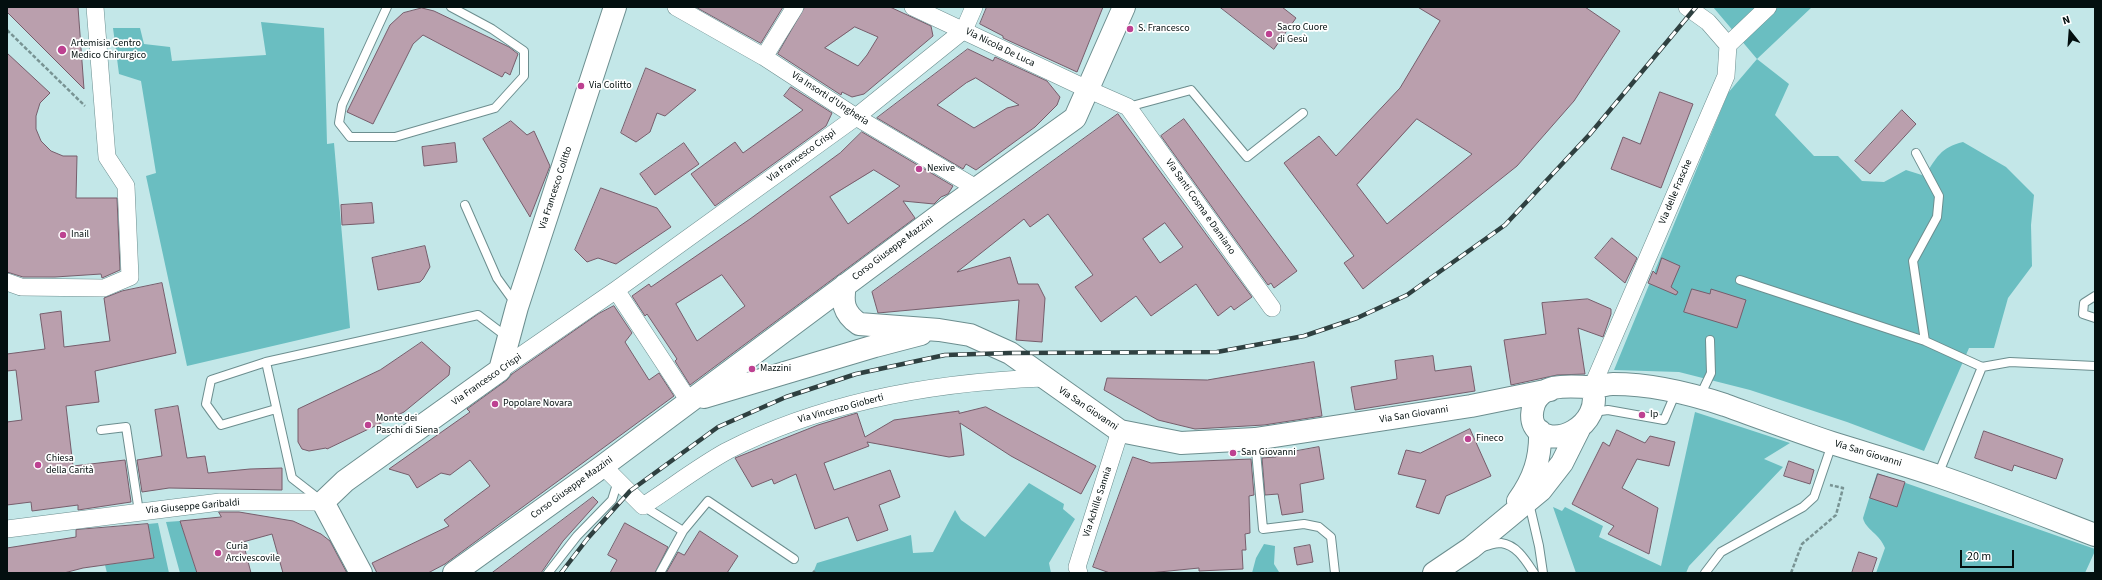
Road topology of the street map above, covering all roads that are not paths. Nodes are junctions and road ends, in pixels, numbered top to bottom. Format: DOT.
graph roads {
  1 [pos="95,7"];
  2 [pos="387,7"];
  3 [pos="451,7"];
  4 [pos="615,7"];
  5 [pos="795,7"];
  6 [pos="913,7"];
  7 [pos="974,7"];
  8 [pos="1124,7"];
  9 [pos="1687,7"];
  10 [pos="1768,7"];
  11 [pos="681,8"];
  12 [pos="964,30"];
  13 [pos="1728,45"];
  14 [pos="764,57"];
  15 [pos="1087,90"];
  16 [pos="1128,107"];
  17 [pos="1304,113"];
  18 [pos="856,117"];
  19 [pos="1916,154"];
  20 [pos="976,188"];
  21 [pos="465,205"];
  22 [pos="1740,280"];
  23 [pos="7,282"];
  24 [pos="845,285"];
  25 [pos="616,290"];
  26 [pos="2095,296"];
  27 [pos="517,307"];
  28 [pos="1272,308"];
  29 [pos="2095,318"];
  30 [pos="938,330"];
  31 [pos="509,339"];
  32 [pos="1710,340"];
  33 [pos="1925,341"];
  34 [pos="266,362"];
  35 [pos="2095,366"];
  36 [pos="1982,367"];
  37 [pos="500,370"];
  38 [pos="1044,378"];
  39 [pos="1550,390"];
  40 [pos="1676,391"];
  41 [pos="1700,396"];
  42 [pos="689,401"];
  43 [pos="1471,406"];
  44 [pos="276,409"];
  45 [pos="1589,409"];
  46 [pos="1536,426"];
  47 [pos="101,430"];
  48 [pos="1120,431"];
  49 [pos="1255,439"];
  50 [pos="1833,443"];
  51 [pos="611,473"];
  52 [pos="1938,476"];
  53 [pos="323,502"];
  54 [pos="1528,502"];
  55 [pos="643,506"];
  56 [pos="139,512"];
  57 [pos="1498,525"];
  58 [pos="7,529"];
  59 [pos="683,532"];
  60 [pos="2095,535"];
  61 [pos="1471,548"];
  62 [pos="794,559"];
  63 [pos="361,573"];
  64 [pos="454,573"];
  65 [pos="548,573"];
  66 [pos="660,573"];
  67 [pos="1079,573"];
  68 [pos="1335,573"];
  69 [pos="1434,573"];
  70 [pos="1534,573"];
  71 [pos="1543,573"];
  72 [pos="1705,573"];
  1 -- 23 [label="street"];
  2 -- 3 [label="lane"];
  4 -- 27 [label="main road, Via Francesco Colitto"];
  5 -- 14 [label="street"];
  6 -- 12 [label="street, Via Nicola De Luca"];
  7 -- 12 [label="street, Via Francesco Crispi"];
  8 -- 15 [label="main road, Corso Giuseppe Mazzini"];
  9 -- 13 [label="street"];
  10 -- 13 [label="street"];
  11 -- 14 [label="street, Via Insorti d'Ungheria"];
  12 -- 15 [label="street, Via Nicola De Luca"];
  12 -- 18 [label="street, Via Francesco Crispi"];
  13 -- 45 [label="street, Via delle Frasche"];
  14 -- 18 [label="street, Via Insorti d'Ungheria"];
  15 -- 16 [label="street, Via Nicola De Luca"];
  15 -- 20 [label="main road, Corso Giuseppe Mazzini"];
  16 -- 17 [label="lane"];
  16 -- 28 [label="street, Via Santi Cosma e Damiano"];
  18 -- 20 [label="street, Via Insorti d'Ungheria"];
  18 -- 25 [label="street, Via Francesco Crispi"];
  19 -- 33 [label="lane"];
  20 -- 24 [label="main road, Corso Giuseppe Mazzini"];
  21 -- 27 [label="lane"];
  22 -- 33 [label="lane"];
  24 -- 30 [label="main road, Via San Giovanni"];
  24 -- 42 [label="main road, Corso Giuseppe Mazzini"];
  25 -- 37 [label="street, Via Francesco Crispi"];
  25 -- 42 [label="street"];
  26 -- 29 [label="lane"];
  27 -- 31 [label="main road, Via Francesco Colitto"];
  30 -- 38 [label="main road, Via San Giovanni"];
  30 -- 42 [label="main road, Corso Giuseppe Mazzini"];
  31 -- 34 [label="lane"];
  31 -- 37 [label="main road, Via Francesco Colitto"];
  32 -- 41 [label="lane"];
  33 -- 36 [label="lane"];
  34 -- 44 [label="lane"];
  34 -- 44 [label="lane"];
  35 -- 36 [label="lane"];
  36 -- 52 [label="lane"];
  37 -- 53 [label="main road, Via Francesco Crispi"];
  38 -- 48 [label="main road, Via San Giovanni"];
  38 -- 55 [label="street, Via Vincenzo Gioberti"];
  39 -- 43 [label="main road, Via San Giovanni"];
  39 -- 45 [label="main road"];
  39 -- 46 [label="main road"];
  40 -- 41 [label="main road, Via San Giovanni"];
  40 -- 45 [label="main road, Via San Giovanni"];
  40 -- 45 [label="lane"];
  41 -- 50 [label="main road, Via San Giovanni"];
  42 -- 51 [label="main road, Corso Giuseppe Mazzini"];
  43 -- 46 [label="main road, Via San Giovanni"];
  43 -- 49 [label="main road, Via San Giovanni"];
  44 -- 53 [label="lane"];
  45 -- 46 [label="main road"];
  45 -- 54 [label="main road"];
  46 -- 57 [label="main road"];
  47 -- 56 [label="lane"];
  48 -- 49 [label="main road, Via San Giovanni"];
  48 -- 67 [label="street, Via Achille Sannia"];
  49 -- 68 [label="lane"];
  50 -- 52 [label="main road, Via San Giovanni"];
  50 -- 72 [label="lane"];
  51 -- 55 [label="street"];
  51 -- 64 [label="main road, Corso Giuseppe Mazzini"];
  51 -- 65 [label="lane"];
  52 -- 60 [label="main road, Via San Giovanni"];
  53 -- 56 [label="street, Via Giuseppe Garibaldi"];
  53 -- 63 [label="main road"];
  54 -- 57 [label="main road"];
  54 -- 71 [label="lane"];
  55 -- 59 [label="lane"];
  56 -- 58 [label="street, Via Giuseppe Garibaldi"];
  57 -- 61 [label="main road"];
  59 -- 62 [label="lane"];
  59 -- 66 [label="lane"];
  61 -- 69 [label="main road"];
  61 -- 70 [label="lane"];
}
